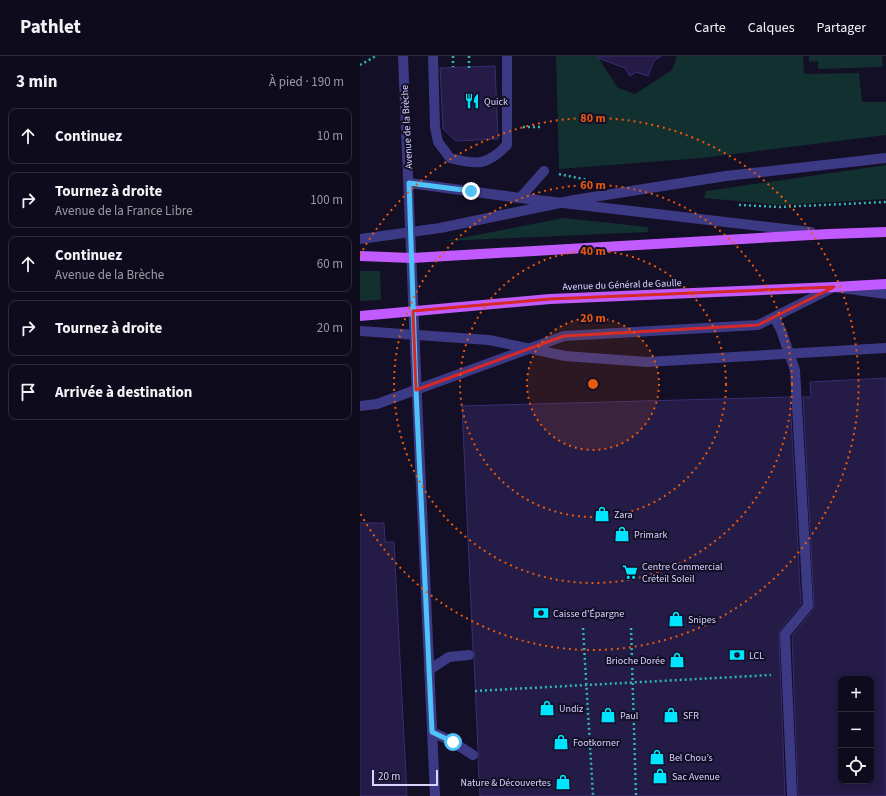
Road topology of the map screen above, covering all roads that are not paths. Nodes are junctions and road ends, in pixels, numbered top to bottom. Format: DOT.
graph roads {
  1 [pos="403,56"];
  2 [pos="433,56"];
  3 [pos="506,56"];
  4 [pos="886,158"];
  5 [pos="544,171"];
  6 [pos="409,183"];
  7 [pos="520,198"];
  8 [pos="886,232"];
  9 [pos="829,234"];
  10 [pos="360,239"];
  11 [pos="360,256"];
  12 [pos="886,284"];
  13 [pos="834,287"];
  14 [pos="886,294"];
  15 [pos="360,316"];
  16 [pos="774,317"];
  17 [pos="360,331"];
  18 [pos="886,348"];
  19 [pos="416,390"];
  20 [pos="360,406"];
  21 [pos="469,655"];
  22 [pos="429,670"];
  23 [pos="432,732"];
  24 [pos="473,755"];
  25 [pos="435,796"];
  26 [pos="792,796"];
  1 -- 6 [label="street, Avenue de la Brèche"];
  2 -- 3 [label="street"];
  4 -- 10 [label="street, bridge"];
  5 -- 7 [label="street"];
  6 -- 7 [label="street"];
  6 -- 19 [label="street, Avenue de la Brèche"];
  7 -- 9 [label="street"];
  8 -- 9 [label="main road"];
  9 -- 11 [label="main road, bridge"];
  12 -- 13 [label="main road, Avenue du Général de Gaulle"];
  13 -- 14 [label="street"];
  13 -- 15 [label="main road, Avenue du Général de Gaulle, bridge"];
  13 -- 16 [label="street"];
  16 -- 19 [label="street"];
  16 -- 26 [label="street"];
  17 -- 18 [label="street, bridge"];
  19 -- 20 [label="street"];
  19 -- 22 [label="street, Avenue de la Brèche"];
  21 -- 22 [label="street"];
  22 -- 23 [label="street, Avenue de la Brèche"];
  23 -- 24 [label="street"];
  23 -- 25 [label="street, Avenue de la Brèche"];
}
